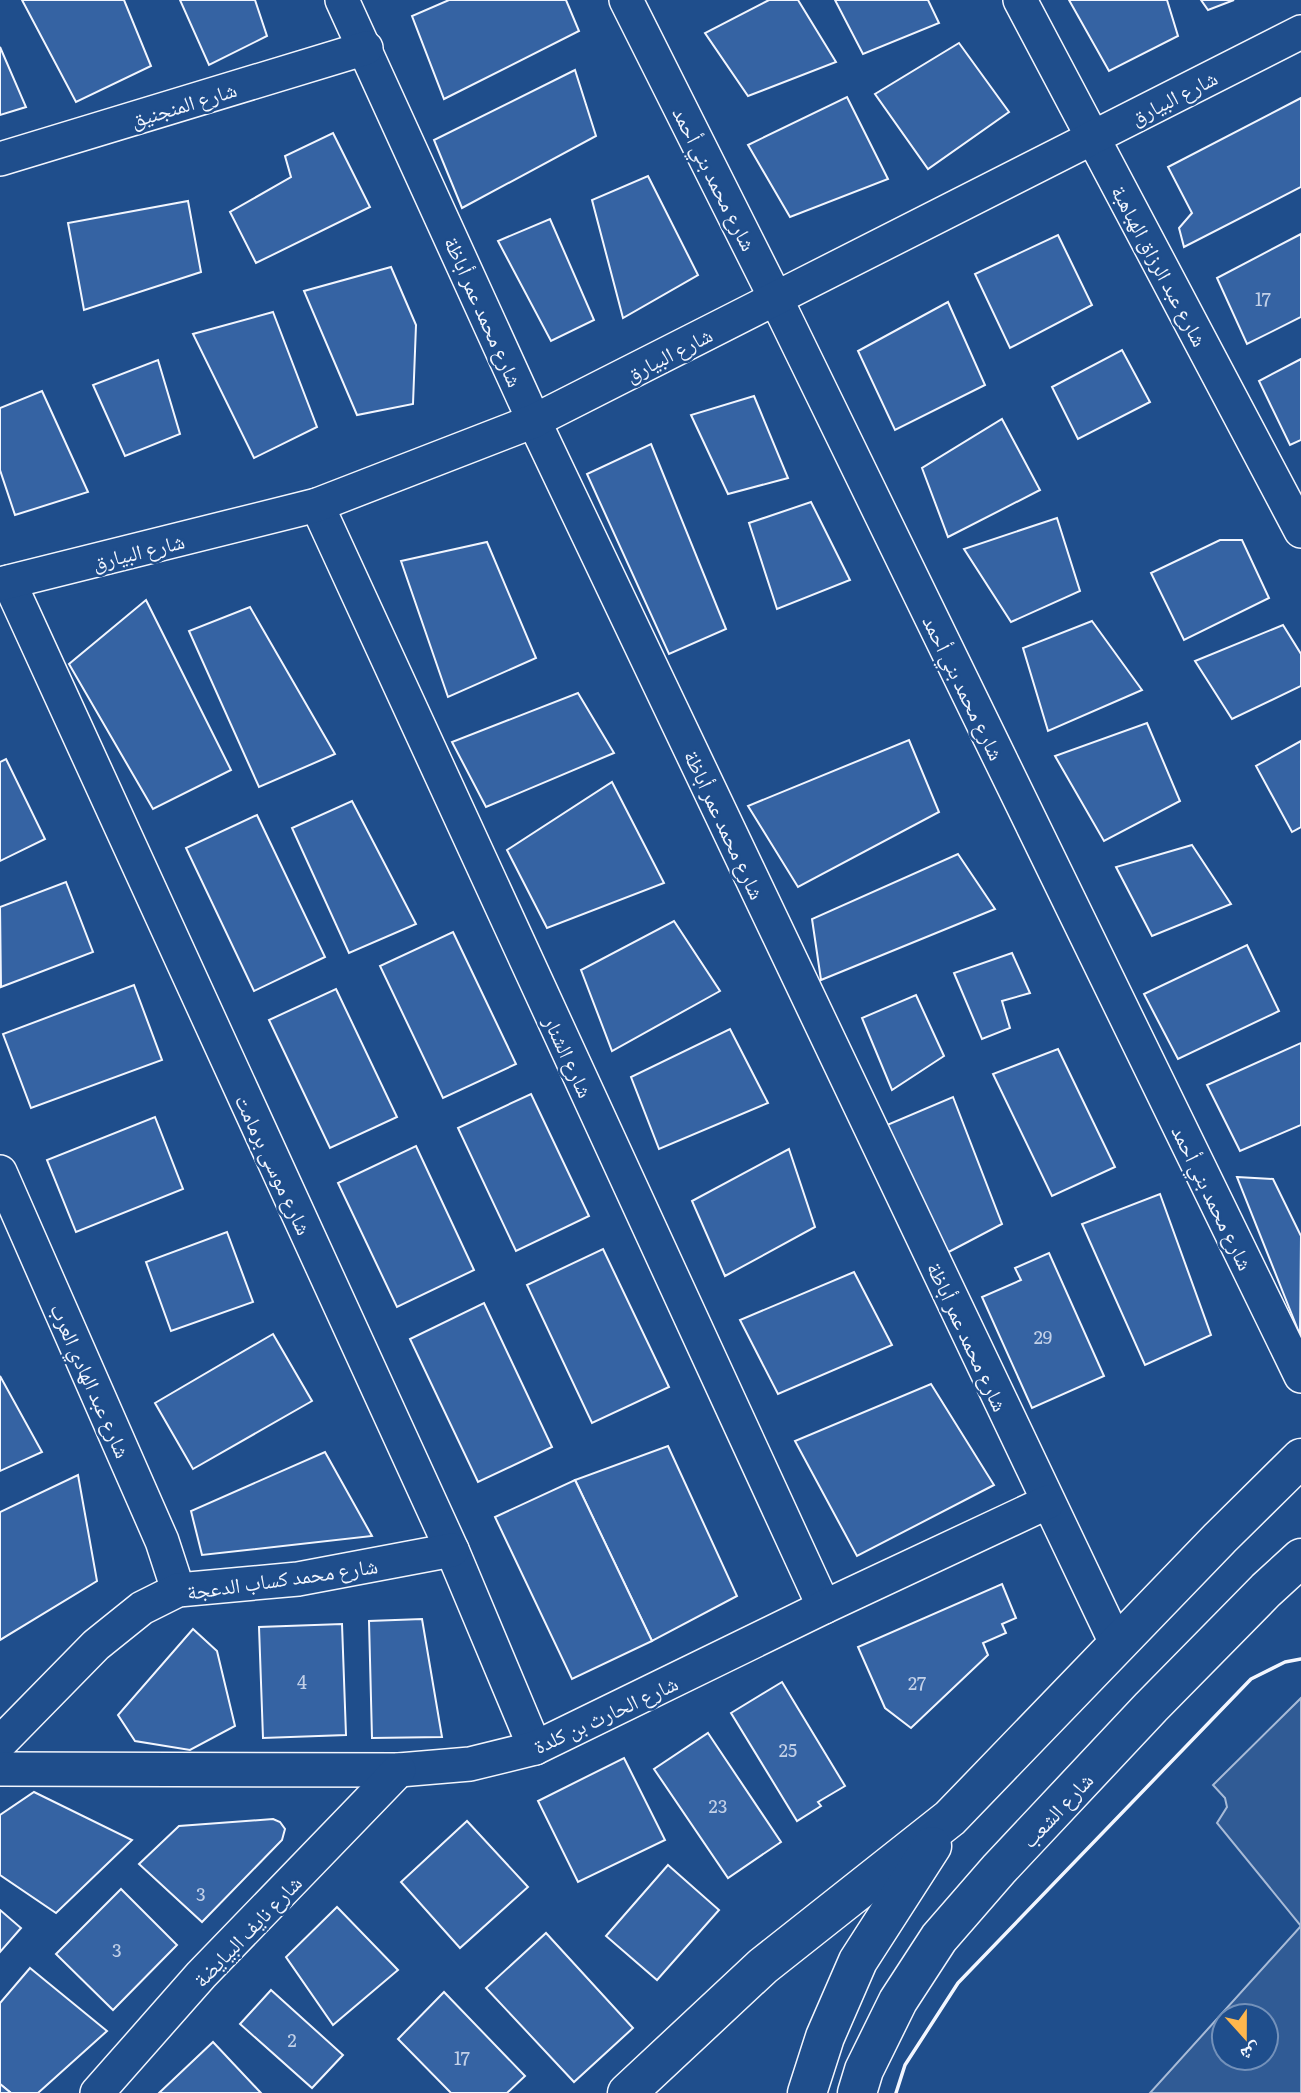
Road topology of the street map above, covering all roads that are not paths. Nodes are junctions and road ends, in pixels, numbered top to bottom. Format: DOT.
graph roads {
  1 [pos="342,0"];
  2 [pos="626,0"];
  3 [pos="1020,0"];
  4 [pos="1301,32"];
  5 [pos="366,48"];
  6 [pos="1093,137"];
  7 [pos="0,159"];
  8 [pos="776,299"];
  9 [pos="534,421"];
  10 [pos="317,505"];
  11 [pos="1301,531"];
  12 [pos="5,583"];
  13 [pos="0,1172"];
  14 [pos="1301,1376"];
  15 [pos="1301,1458"];
  16 [pos="1048,1502"];
  17 [pos="452,1550"];
  18 [pos="1301,1558"];
  19 [pos="178,1590"];
  20 [pos="824,1607"];
  21 [pos="1117,1645"];
  22 [pos="0,1743"];
  23 [pos="535,1748"];
  24 [pos="0,1769"];
  25 [pos="399,1770"];
  26 [pos="950,1818"];
  27 [pos="97,2093"];
  28 [pos="627,2093"];
  29 [pos="807,2093"];
  30 [pos="857,2093"];
  1 -- 5 [label="street, شارع محمد عمر أباظة"];
  2 -- 8 [label="street, شارع محمد بني أحمد"];
  3 -- 6 [label="street, شارع عبد الرزاق الهباهبة"];
  4 -- 6 [label="street, شارع البيارق"];
  5 -- 7 [label="street, شارع المنجنيق"];
  5 -- 9 [label="street, شارع محمد عمر أباظة"];
  6 -- 8 [label="street, شارع البيارق"];
  6 -- 11 [label="street, شارع عبد الرزاق الهباهبة"];
  8 -- 9 [label="street, شارع البيارق"];
  8 -- 14 [label="street, شارع محمد بني أحمد"];
  9 -- 10 [label="street, شارع البيارق"];
  9 -- 16 [label="street, شارع محمد عمر أباظة"];
  10 -- 12 [label="street, شارع البيارق"];
  10 -- 20 [label="street, شارع الشنار"];
  12 -- 17 [label="street, شارع موسى برمامت"];
  13 -- 19 [label="street, شارع عبد الهادي العرب"];
  15 -- 21 [label="street"];
  16 -- 20 [label="street, شارع الحارث بن كلدة"];
  16 -- 21 [label="street, شارع محمد عمر أباظة"];
  17 -- 19 [label="street, شارع محمد كساب الدعجة"];
  17 -- 23 [label="street, شارع موسى برمامت"];
  18 -- 30 [label="street, شارع الشعب"];
  19 -- 22 [label="street, شارع محمد كساب الدعجة"];
  20 -- 23 [label="street, شارع الحارث بن كلدة"];
  21 -- 26 [label="street"];
  23 -- 25 [label="street, شارع الحارث بن كلدة"];
  24 -- 25 [label="street, شارع الحارث بن كلدة"];
  25 -- 27 [label="street, شارع نايف البيايضة"];
  26 -- 28 [label="street"];
  26 -- 29 [label="street"];
}
